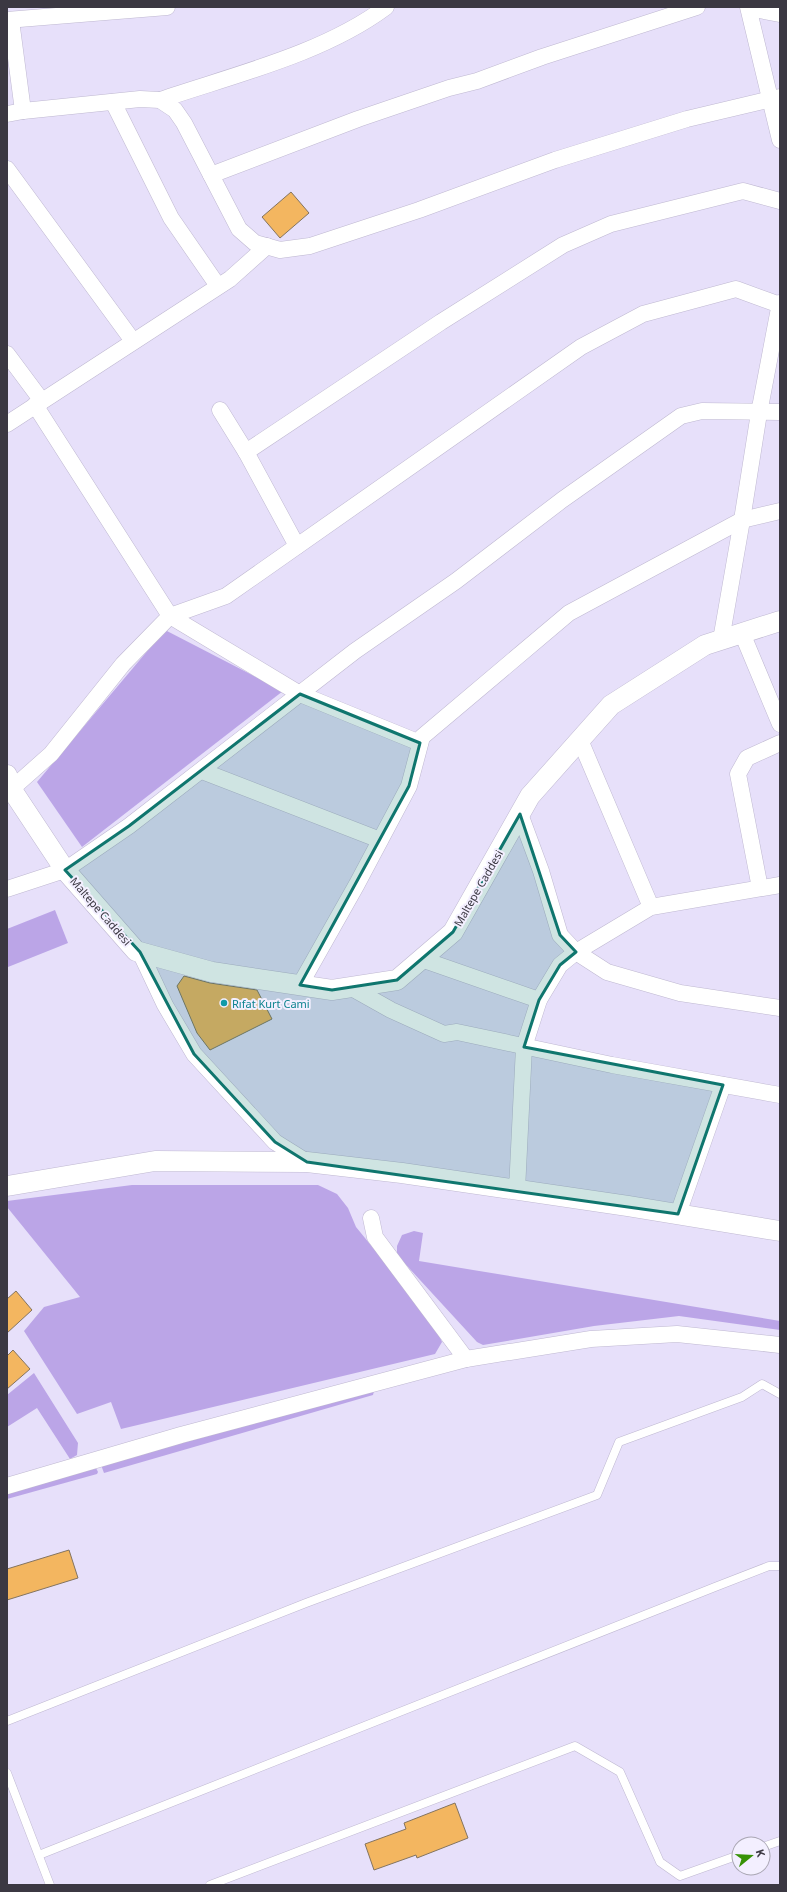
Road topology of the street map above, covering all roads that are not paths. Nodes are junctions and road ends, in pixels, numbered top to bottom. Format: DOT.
graph roads {
  1 [pos="167,7"];
  2 [pos="386,7"];
  3 [pos="697,7"];
  4 [pos="748,7"];
  5 [pos="754,7"];
  6 [pos="780,12"];
  7 [pos="9,20"];
  8 [pos="775,98"];
  9 [pos="160,100"];
  10 [pos="113,102"];
  11 [pos="23,111"];
  12 [pos="7,114"];
  13 [pos="780,140"];
  14 [pos="7,169"];
  15 [pos="211,175"];
  16 [pos="780,200"];
  17 [pos="267,246"];
  18 [pos="218,286"];
  19 [pos="780,304"];
  20 [pos="133,341"];
  21 [pos="7,354"];
  22 [pos="38,403"];
  23 [pos="220,410"];
  24 [pos="780,412"];
  25 [pos="759,413"];
  26 [pos="7,424"];
  27 [pos="246,452"];
  28 [pos="780,511"];
  29 [pos="742,520"];
  30 [pos="297,546"];
  31 [pos="170,616"];
  32 [pos="780,621"];
  33 [pos="742,633"];
  34 [pos="721,640"];
  35 [pos="300,694"];
  36 [pos="780,724"];
  37 [pos="580,740"];
  38 [pos="780,743"];
  39 [pos="420,744"];
  40 [pos="202,771"];
  41 [pos="9,786"];
  42 [pos="520,814"];
  43 [pos="380,840"];
  44 [pos="65,870"];
  45 [pos="780,885"];
  46 [pos="760,888"];
  47 [pos="7,890"];
  48 [pos="651,907"];
  49 [pos="140,952"];
  50 [pos="576,952"];
  51 [pos="421,959"];
  52 [pos="300,985"];
  53 [pos="350,987"];
  54 [pos="539,1000"];
  55 [pos="780,1008"];
  56 [pos="524,1047"];
  57 [pos="723,1084"];
  58 [pos="780,1095"];
  59 [pos="307,1162"];
  60 [pos="7,1186"];
  61 [pos="517,1190"];
  62 [pos="678,1214"];
  63 [pos="371,1218"];
  64 [pos="780,1231"];
  65 [pos="780,1345"];
  66 [pos="466,1359"];
  67 [pos="780,1394"];
  68 [pos="7,1486"];
  69 [pos="780,1566"];
  70 [pos="7,1721"];
  71 [pos="7,1773"];
  72 [pos="39,1855"];
  73 [pos="731,1858"];
  74 [pos="50,1885"];
  75 [pos="210,1885"];
  1 -- 7 [label="street"];
  2 -- 9 [label="street"];
  3 -- 15 [label="street"];
  4 -- 8 [label="street"];
  5 -- 6 [label="street"];
  7 -- 11 [label="street"];
  8 -- 13 [label="street"];
  8 -- 17 [label="street"];
  9 -- 10 [label="street"];
  9 -- 15 [label="street"];
  10 -- 11 [label="street"];
  10 -- 18 [label="street"];
  11 -- 12 [label="street"];
  14 -- 20 [label="street"];
  15 -- 17 [label="street"];
  16 -- 27 [label="street"];
  17 -- 18 [label="street"];
  18 -- 20 [label="street"];
  19 -- 25 [label="street"];
  19 -- 30 [label="street"];
  20 -- 22 [label="street"];
  21 -- 22 [label="street"];
  22 -- 26 [label="street"];
  22 -- 31 [label="street"];
  23 -- 27 [label="street"];
  24 -- 25 [label="street"];
  25 -- 29 [label="street"];
  25 -- 35 [label="street"];
  27 -- 30 [label="street"];
  28 -- 29 [label="street"];
  29 -- 34 [label="street"];
  29 -- 39 [label="street"];
  30 -- 31 [label="street"];
  31 -- 35 [label="street"];
  31 -- 41 [label="street"];
  32 -- 33 [label="street, Maltepe Caddesi"];
  33 -- 34 [label="street, Maltepe Caddesi"];
  33 -- 36 [label="street"];
  34 -- 37 [label="street, Maltepe Caddesi"];
  35 -- 39 [label="street"];
  35 -- 40 [label="street"];
  37 -- 42 [label="street, Maltepe Caddesi"];
  37 -- 48 [label="street"];
  38 -- 46 [label="street"];
  39 -- 43 [label="street"];
  40 -- 43 [label="street"];
  40 -- 44 [label="street"];
  41 -- 44 [label="street, Maltepe Caddesi"];
  42 -- 50 [label="street"];
  42 -- 51 [label="street, Maltepe Caddesi"];
  43 -- 52 [label="street"];
  44 -- 47 [label="street"];
  44 -- 49 [label="street, Maltepe Caddesi"];
  45 -- 46 [label="street"];
  46 -- 48 [label="street"];
  48 -- 50 [label="street"];
  49 -- 52 [label="street, Maltepe Caddesi"];
  49 -- 59 [label="street"];
  50 -- 54 [label="street"];
  50 -- 55 [label="street"];
  51 -- 53 [label="street, Maltepe Caddesi"];
  51 -- 54 [label="street"];
  52 -- 53 [label="street, Maltepe Caddesi"];
  53 -- 56 [label="street"];
  54 -- 56 [label="street"];
  56 -- 57 [label="street"];
  56 -- 61 [label="street"];
  57 -- 58 [label="street"];
  57 -- 62 [label="street"];
  59 -- 60 [label="street"];
  59 -- 61 [label="street"];
  61 -- 62 [label="street"];
  62 -- 64 [label="street"];
  63 -- 66 [label="street"];
  65 -- 66 [label="street"];
  66 -- 68 [label="street"];
  67 -- 70 [label="lane"];
  69 -- 72 [label="lane"];
  71 -- 72 [label="lane"];
  72 -- 74 [label="lane"];
  73 -- 75 [label="lane"];
}
